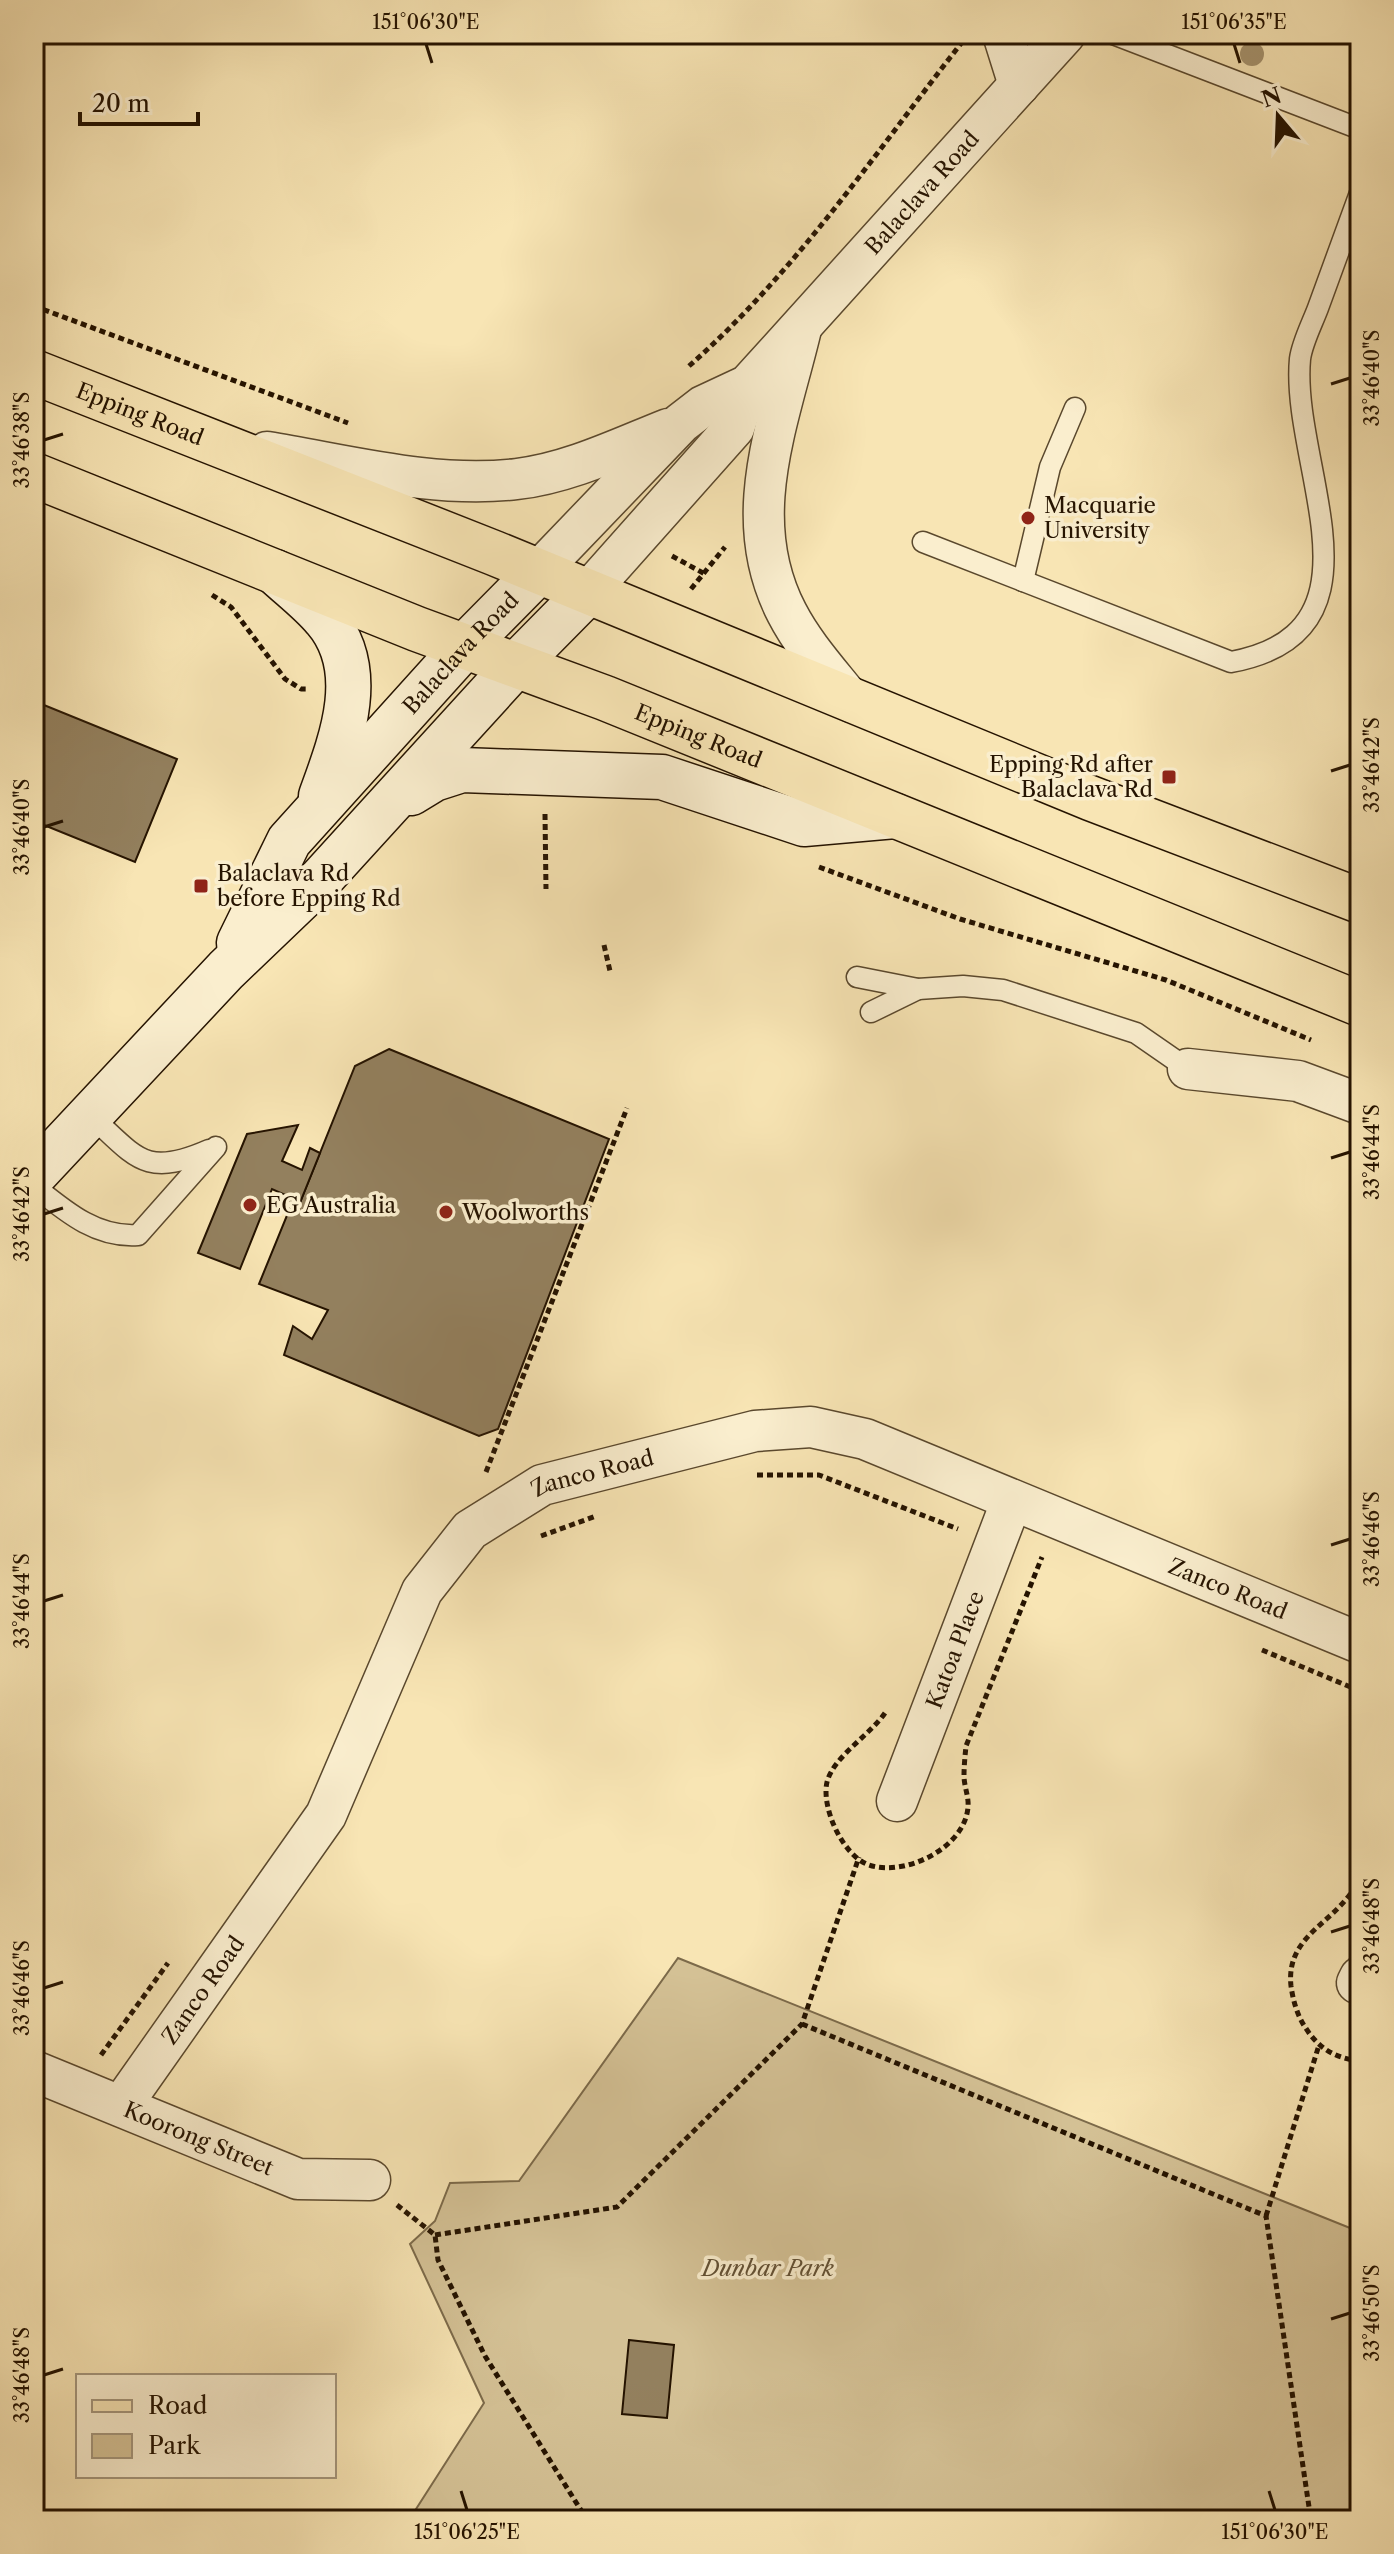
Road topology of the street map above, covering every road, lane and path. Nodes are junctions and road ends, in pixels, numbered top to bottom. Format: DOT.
graph roads {
  1 [pos="968,34"];
  2 [pos="1003,34"];
  3 [pos="1065,34"];
  4 [pos="1113,34"];
  5 [pos="1019,85"];
  6 [pos="1360,129"];
  7 [pos="1360,193"];
  8 [pos="34,306"];
  9 [pos="802,326"];
  10 [pos="34,372"];
  11 [pos="679,374"];
  12 [pos="748,385"];
  13 [pos="1075,408"];
  14 [pos="681,423"];
  15 [pos="359,426"];
  16 [pos="231,447"];
  17 [pos="34,475"];
  18 [pos="730,541"];
  19 [pos="923,542"];
  20 [pos="672,556"];
  21 [pos="274,571"];
  22 [pos="539,571"];
  23 [pos="705,574"];
  24 [pos="1023,581"];
  25 [pos="202,588"];
  26 [pos="589,591"];
  27 [pos="689,592"];
  28 [pos="465,646"];
  29 [pos="515,666"];
  30 [pos="315,689"];
  31 [pos="852,702"];
  32 [pos="545,803"];
  33 [pos="389,806"];
  34 [pos="317,810"];
  35 [pos="895,816"];
  36 [pos="816,866"];
  37 [pos="546,889"];
  38 [pos="1360,901"];
  39 [pos="604,945"];
  40 [pos="226,970"];
  41 [pos="610,971"];
  42 [pos="857,977"];
  43 [pos="918,989"];
  44 [pos="1360,1004"];
  45 [pos="871,1012"];
  46 [pos="1318,1043"];
  47 [pos="1188,1069"];
  48 [pos="1360,1104"];
  49 [pos="627,1108"];
  50 [pos="91,1116"];
  51 [pos="34,1175"];
  52 [pos="34,1186"];
  53 [pos="747,1478"];
  54 [pos="482,1480"];
  55 [pos="1012,1500"];
  56 [pos="604,1513"];
  57 [pos="538,1537"];
  58 [pos="954,1541"];
  59 [pos="1041,1556"];
  60 [pos="1360,1643"];
  61 [pos="888,1708"];
  62 [pos="897,1801"];
  63 [pos="859,1857"];
  64 [pos="1360,1876"];
  65 [pos="175,1953"];
  66 [pos="802,2024"];
  67 [pos="1319,2045"];
  68 [pos="101,2056"];
  69 [pos="1360,2061"];
  70 [pos="34,2071"];
  71 [pos="121,2106"];
  72 [pos="370,2180"];
  73 [pos="1266,2216"];
  74 [pos="435,2235"];
  75 [pos="587,2520"];
  76 [pos="1307,2520"];
  1 -- 11 [label="path"];
  2 -- 5 [label="street"];
  3 -- 5 [label="street, Balaclava Road"];
  4 -- 6 [label="lane"];
  5 -- 9 [label="street, Balaclava Road"];
  7 -- 24 [label="lane"];
  8 -- 15 [label="path"];
  9 -- 12 [label="street, Balaclava Road"];
  9 -- 31 [label="street"];
  10 -- 16 [label="main road, Epping Road"];
  12 -- 14 [label="street, Balaclava Road"];
  12 -- 26 [label="street, Balaclava Road"];
  13 -- 24 [label="lane"];
  14 -- 16 [label="street"];
  14 -- 22 [label="street, Balaclava Road"];
  16 -- 22 [label="main road, Epping Road"];
  17 -- 21 [label="main road, Epping Road"];
  18 -- 23 [label="path"];
  19 -- 24 [label="lane"];
  20 -- 23 [label="path"];
  21 -- 28 [label="main road, Epping Road"];
  21 -- 34 [label="main road"];
  22 -- 26 [label="main road, Epping Road"];
  22 -- 28 [label="main road, Balaclava Road"];
  23 -- 27 [label="path"];
  25 -- 30 [label="path"];
  26 -- 29 [label="main road, Balaclava Road"];
  26 -- 31 [label="main road, Epping Road"];
  28 -- 29 [label="main road, Epping Road"];
  28 -- 34 [label="main road, Balaclava Road"];
  29 -- 33 [label="main road, Balaclava Road"];
  29 -- 35 [label="main road, Epping Road"];
  31 -- 38 [label="main road, Epping Road"];
  32 -- 37 [label="path"];
  33 -- 35 [label="main road"];
  33 -- 40 [label="main road, Balaclava Road"];
  34 -- 40 [label="main road, Balaclava Road"];
  35 -- 44 [label="main road, Epping Road"];
  36 -- 46 [label="path"];
  39 -- 41 [label="path"];
  40 -- 50 [label="main road, Balaclava Road"];
  42 -- 43 [label="lane"];
  43 -- 45 [label="lane"];
  43 -- 47 [label="lane"];
  47 -- 48 [label="street"];
  49 -- 54 [label="path"];
  50 -- 51 [label="main road, Balaclava Road"];
  50 -- 52 [label="lane"];
  53 -- 58 [label="path"];
  55 -- 60 [label="street, Zanco Road"];
  55 -- 62 [label="street, Katoa Place"];
  55 -- 71 [label="street, Zanco Road"];
  56 -- 57 [label="path"];
  59 -- 63 [label="path"];
  61 -- 63 [label="path"];
  63 -- 66 [label="path"];
  64 -- 67 [label="path"];
  65 -- 68 [label="path"];
  66 -- 73 [label="path"];
  66 -- 74 [label="path"];
  67 -- 69 [label="path"];
  67 -- 73 [label="path"];
  70 -- 71 [label="street, Koorong Street"];
  71 -- 72 [label="street, Koorong Street"];
  72 -- 74 [label="path"];
  73 -- 76 [label="path"];
  74 -- 75 [label="path"];
}
